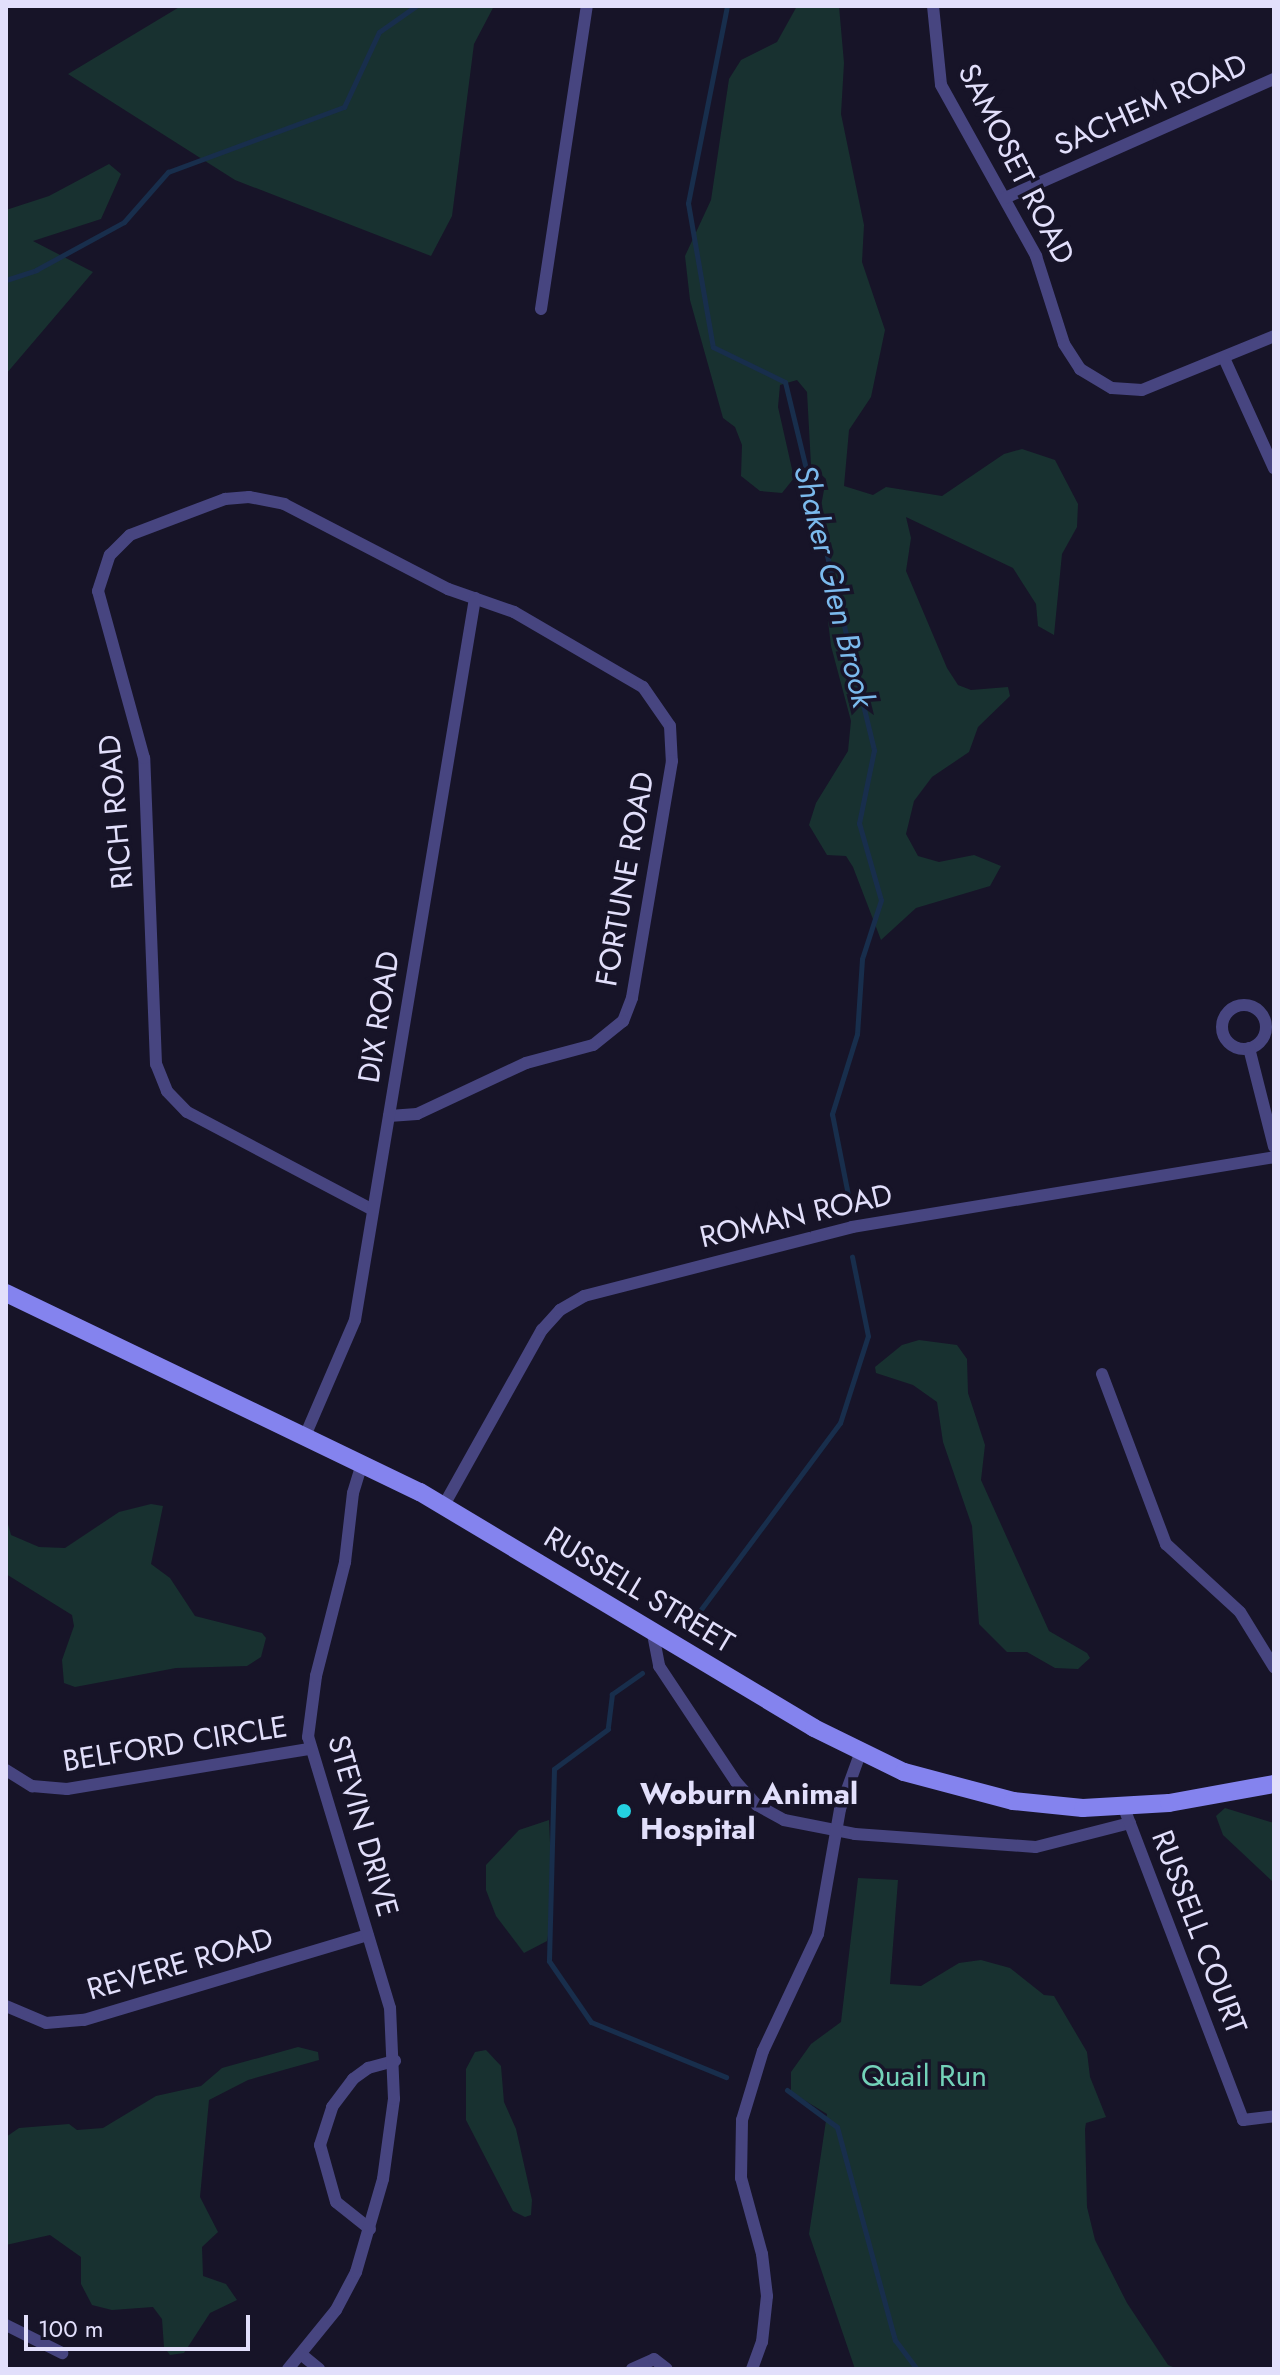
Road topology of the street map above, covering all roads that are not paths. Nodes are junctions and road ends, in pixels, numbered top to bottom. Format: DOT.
graph roads {
  1 [pos="587,6"];
  2 [pos="933,6"];
  3 [pos="1274,79"];
  4 [pos="1005,198"];
  5 [pos="541,309"];
  6 [pos="1274,336"];
  7 [pos="1224,358"];
  8 [pos="1274,468"];
  9 [pos="475,598"];
  10 [pos="1249,1048"];
  11 [pos="389,1116"];
  12 [pos="1274,1147"];
  13 [pos="1274,1157"];
  14 [pos="373,1210"];
  15 [pos="6,1293"];
  16 [pos="1102,1374"];
  17 [pos="305,1436"];
  18 [pos="362,1464"];
  19 [pos="444,1505"];
  20 [pos="652,1629"];
  21 [pos="1274,1667"];
  22 [pos="309,1749"];
  23 [pos="860,1754"];
  24 [pos="6,1770"];
  25 [pos="1274,1784"];
  26 [pos="1127,1815"];
  27 [pos="836,1832"];
  28 [pos="368,1935"];
  29 [pos="6,2006"];
  30 [pos="395,2061"];
  31 [pos="1274,2116"];
  32 [pos="370,2229"];
  33 [pos="6,2325"];
  34 [pos="62,2353"];
  35 [pos="302,2355"];
  36 [pos="288,2369"];
  37 [pos="319,2369"];
  38 [pos="632,2369"];
  39 [pos="667,2369"];
  40 [pos="752,2369"];
  1 -- 5 [label="street"];
  2 -- 4 [label="street, SAMOSET ROAD"];
  3 -- 4 [label="street, SACHEM ROAD"];
  4 -- 7 [label="street, SAMOSET ROAD"];
  6 -- 7 [label="street, SAMOSET ROAD"];
  7 -- 8 [label="street"];
  9 -- 11 [label="street, DIX ROAD"];
  9 -- 11 [label="street, FORTUNE ROAD"];
  9 -- 14 [label="street, RICH ROAD"];
  10 -- 12 [label="street"];
  11 -- 14 [label="street, DIX ROAD"];
  13 -- 19 [label="street, ROMAN ROAD"];
  14 -- 17 [label="street, DIX ROAD"];
  15 -- 17 [label="street, RUSSELL STREET"];
  16 -- 21 [label="street"];
  17 -- 18 [label="street, RUSSELL STREET"];
  18 -- 19 [label="street, RUSSELL STREET"];
  18 -- 22 [label="street, STEVIN DRIVE"];
  19 -- 20 [label="street, RUSSELL STREET"];
  20 -- 23 [label="street, RUSSELL STREET"];
  20 -- 27 [label="street"];
  22 -- 24 [label="street, BELFORD CIRCLE"];
  22 -- 28 [label="street, STEVIN DRIVE"];
  23 -- 26 [label="street, RUSSELL STREET"];
  23 -- 27 [label="street"];
  25 -- 26 [label="street, RUSSELL STREET"];
  26 -- 27 [label="street"];
  26 -- 31 [label="street, RUSSELL COURT"];
  27 -- 40 [label="street"];
  28 -- 29 [label="street, REVERE ROAD"];
  28 -- 30 [label="street, STEVIN DRIVE"];
  30 -- 32 [label="street, STEVIN DRIVE"];
  30 -- 32 [label="street"];
  32 -- 35 [label="street, STEVIN DRIVE"];
  33 -- 34 [label="street"];
  35 -- 36 [label="street, STEVIN DRIVE"];
  35 -- 37 [label="street"];
  38 -- 39 [label="street"];
}
